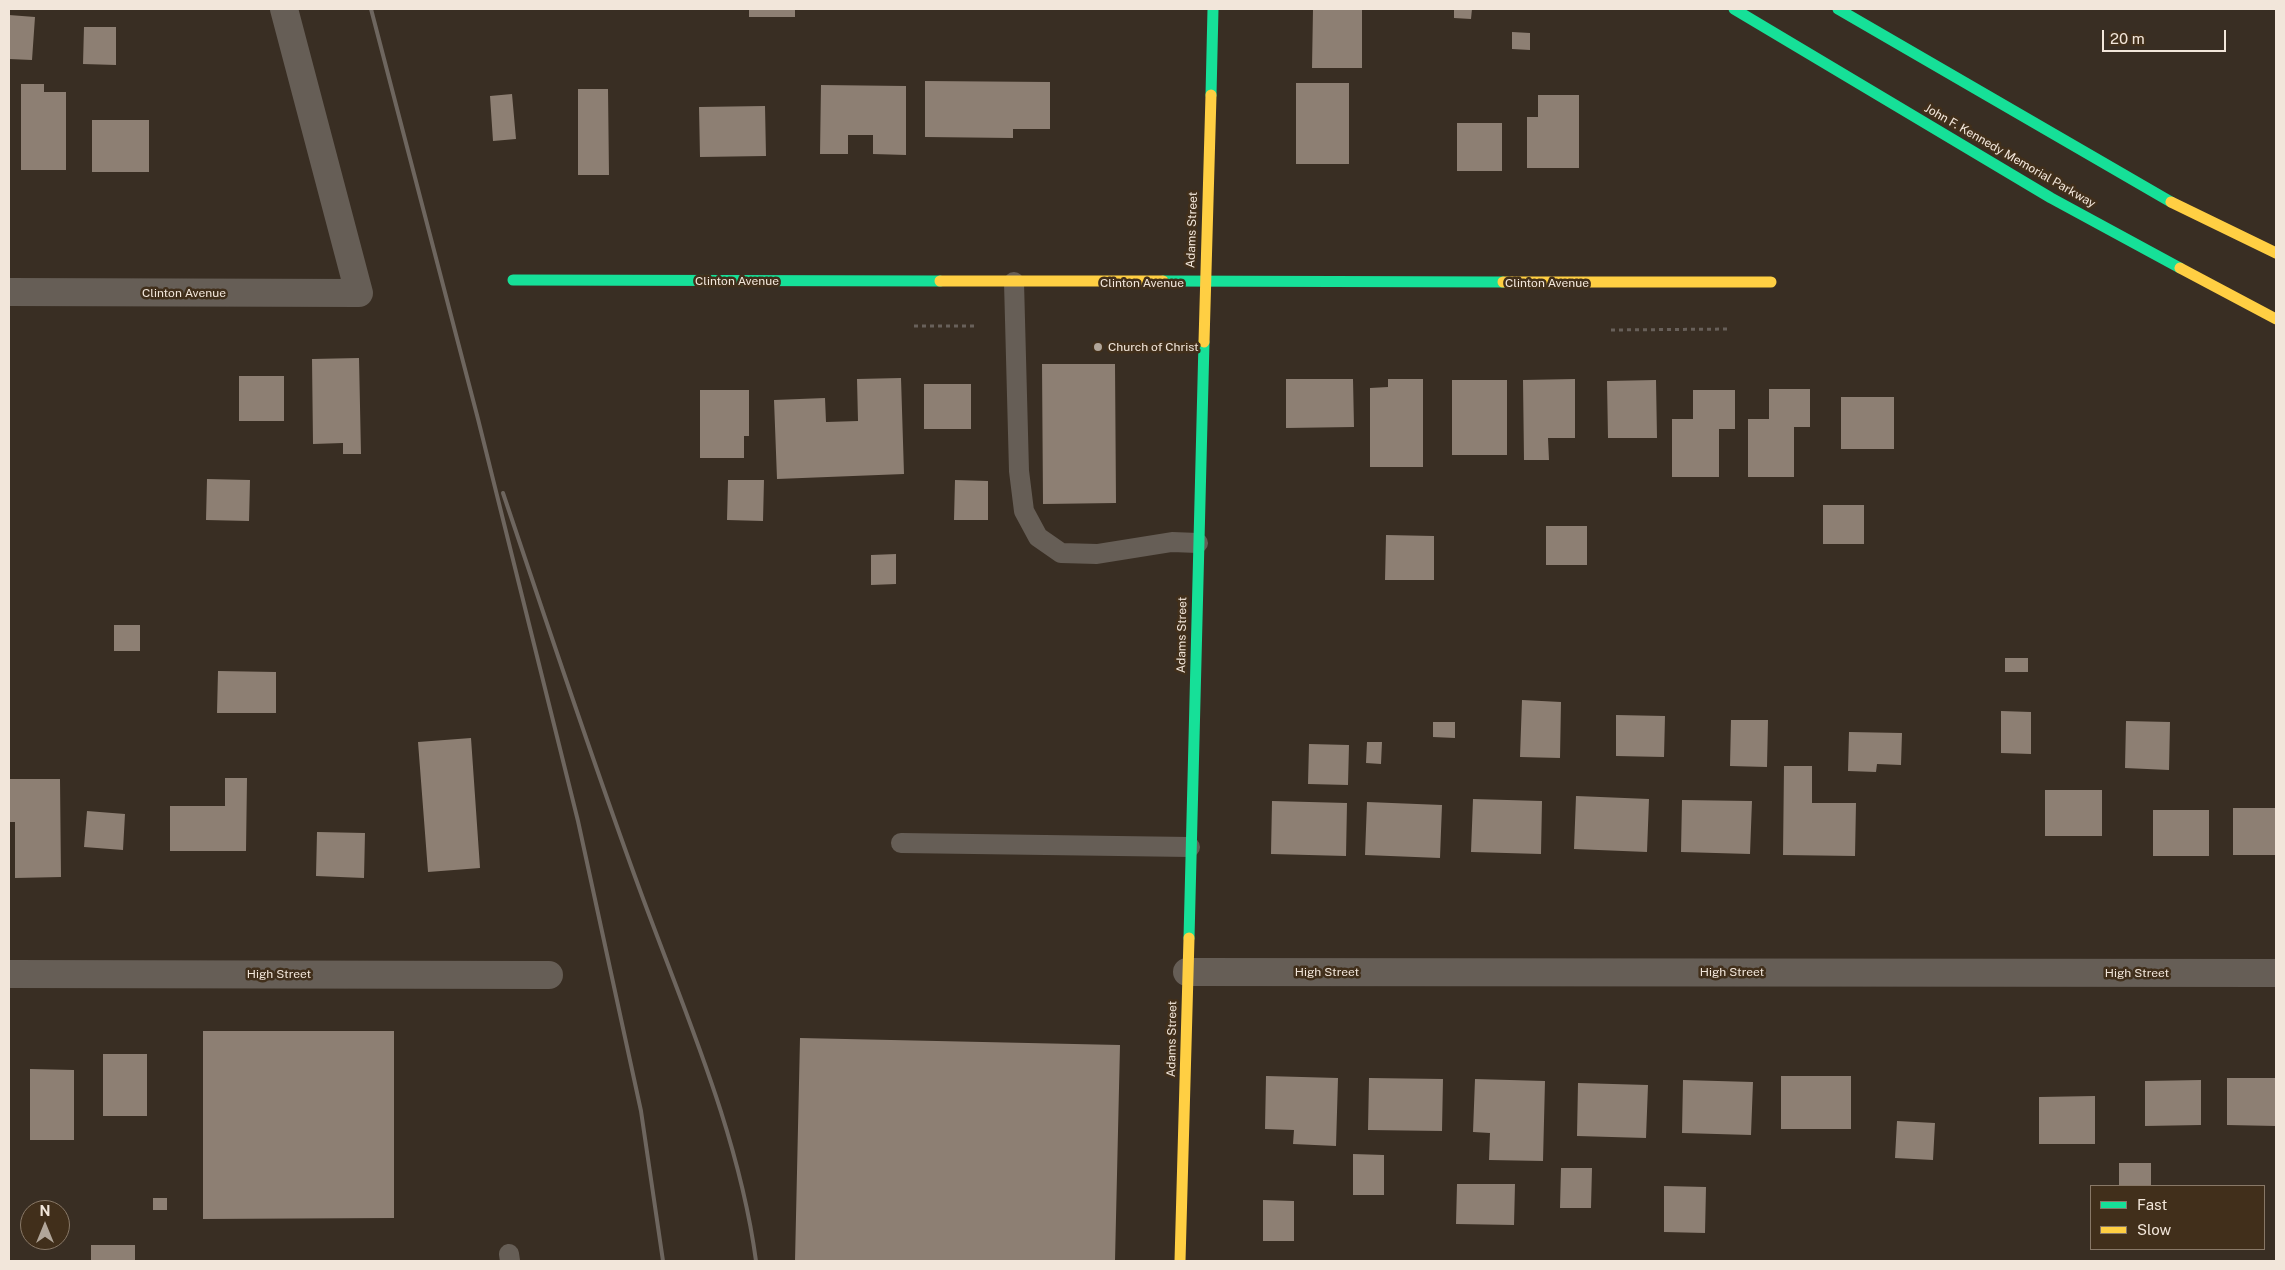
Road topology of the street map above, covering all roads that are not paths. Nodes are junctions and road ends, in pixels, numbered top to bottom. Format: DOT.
graph roads {
  1 [pos="284,9"];
  2 [pos="1213,9"];
  3 [pos="1734,9"];
  4 [pos="1838,9"];
  5 [pos="2276,254"];
  6 [pos="514,280"];
  7 [pos="1014,282"];
  8 [pos="1771,282"];
  9 [pos="1205,283"];
  10 [pos="9,292"];
  11 [pos="2276,319"];
  12 [pos="1198,543"];
  13 [pos="901,843"];
  14 [pos="1190,847"];
  15 [pos="1187,972"];
  16 [pos="2276,973"];
  17 [pos="9,974"];
  18 [pos="549,975"];
  19 [pos="1180,1261"];
  1 -- 10 [label="street, Clinton Avenue"];
  2 -- 9 [label="street, Adams Street"];
  3 -- 11 [label="street, John F. Kennedy Memorial Parkway"];
  4 -- 5 [label="street"];
  6 -- 7 [label="street, Clinton Avenue"];
  7 -- 9 [label="street, Clinton Avenue"];
  7 -- 12 [label="lane"];
  8 -- 9 [label="street, Clinton Avenue"];
  9 -- 12 [label="street, Adams Street"];
  12 -- 14 [label="street, Adams Street"];
  13 -- 14 [label="lane"];
  14 -- 15 [label="street, Adams Street"];
  15 -- 16 [label="street, High Street"];
  15 -- 19 [label="street, Adams Street"];
  17 -- 18 [label="street, High Street"];
}
